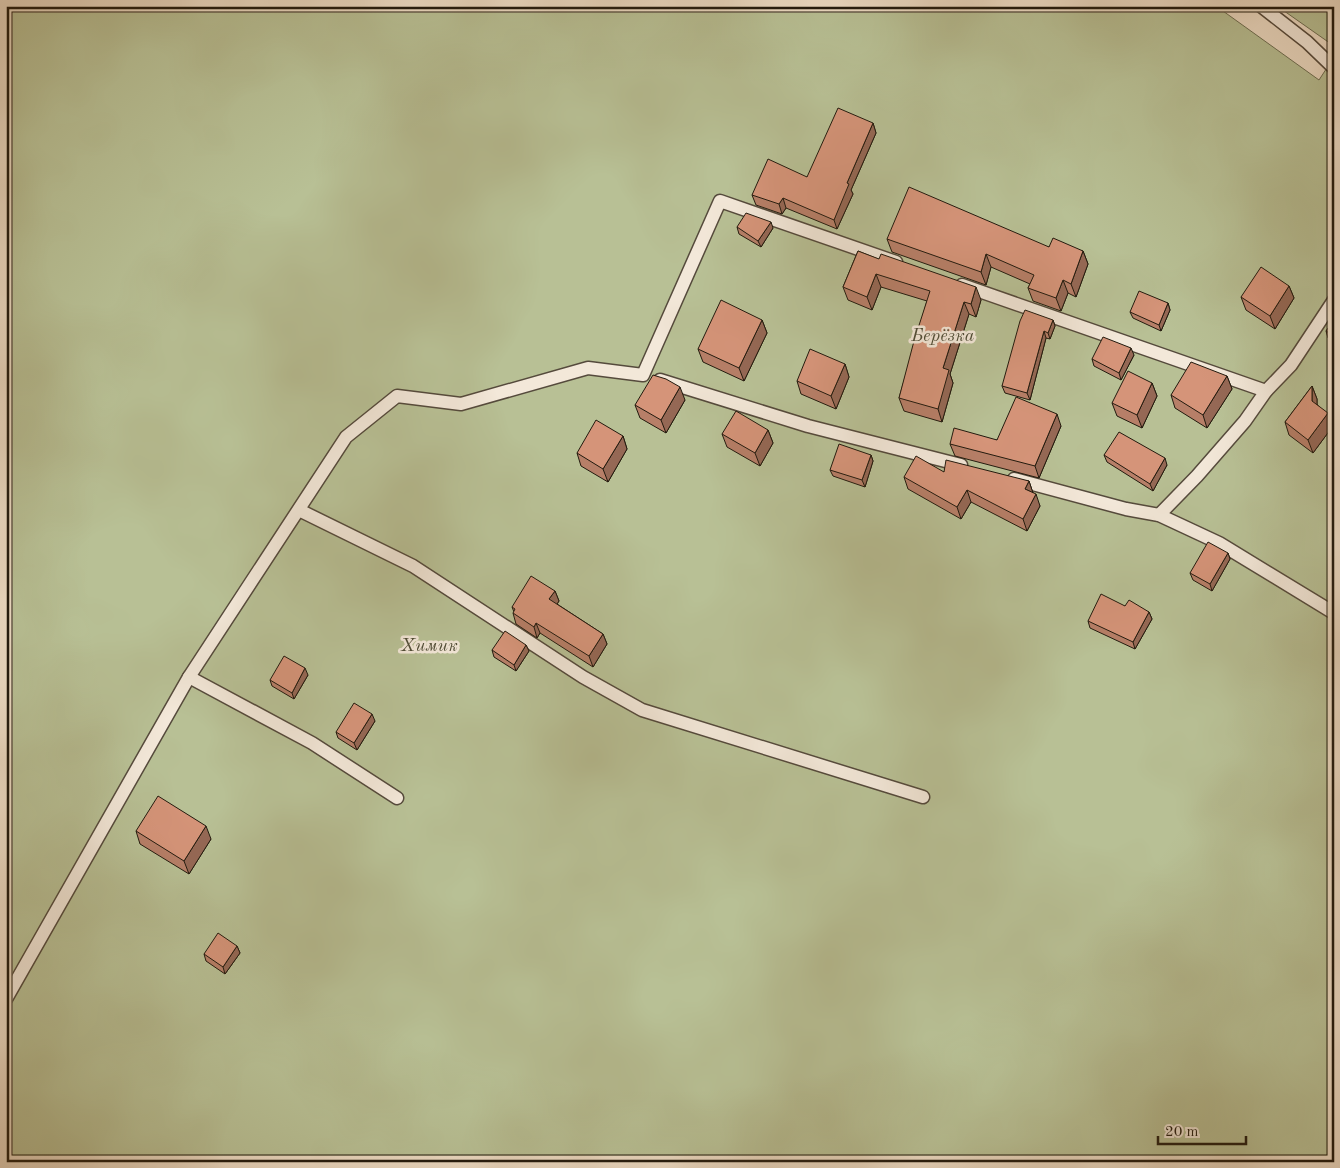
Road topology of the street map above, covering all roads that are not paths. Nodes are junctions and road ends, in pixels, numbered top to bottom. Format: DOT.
graph roads {
  1 [pos="1261,6"];
  2 [pos="1334,68"];
  3 [pos="909,266"];
  4 [pos="946,280"];
  5 [pos="1334,300"];
  6 [pos="643,375"];
  7 [pos="1266,391"];
  8 [pos="970,468"];
  9 [pos="998,475"];
  10 [pos="298,510"];
  11 [pos="1159,515"];
  12 [pos="1334,614"];
  13 [pos="189,677"];
  14 [pos="923,797"];
  15 [pos="397,798"];
  16 [pos="6,999"];
  1 -- 2 [label="lane"];
  3 -- 6 [label="lane"];
  4 -- 7 [label="lane"];
  5 -- 7 [label="lane"];
  6 -- 8 [label="lane"];
  6 -- 10 [label="lane"];
  7 -- 11 [label="lane"];
  9 -- 11 [label="lane"];
  10 -- 13 [label="lane"];
  10 -- 14 [label="lane"];
  11 -- 12 [label="lane"];
  13 -- 15 [label="lane"];
  13 -- 16 [label="lane"];
}
